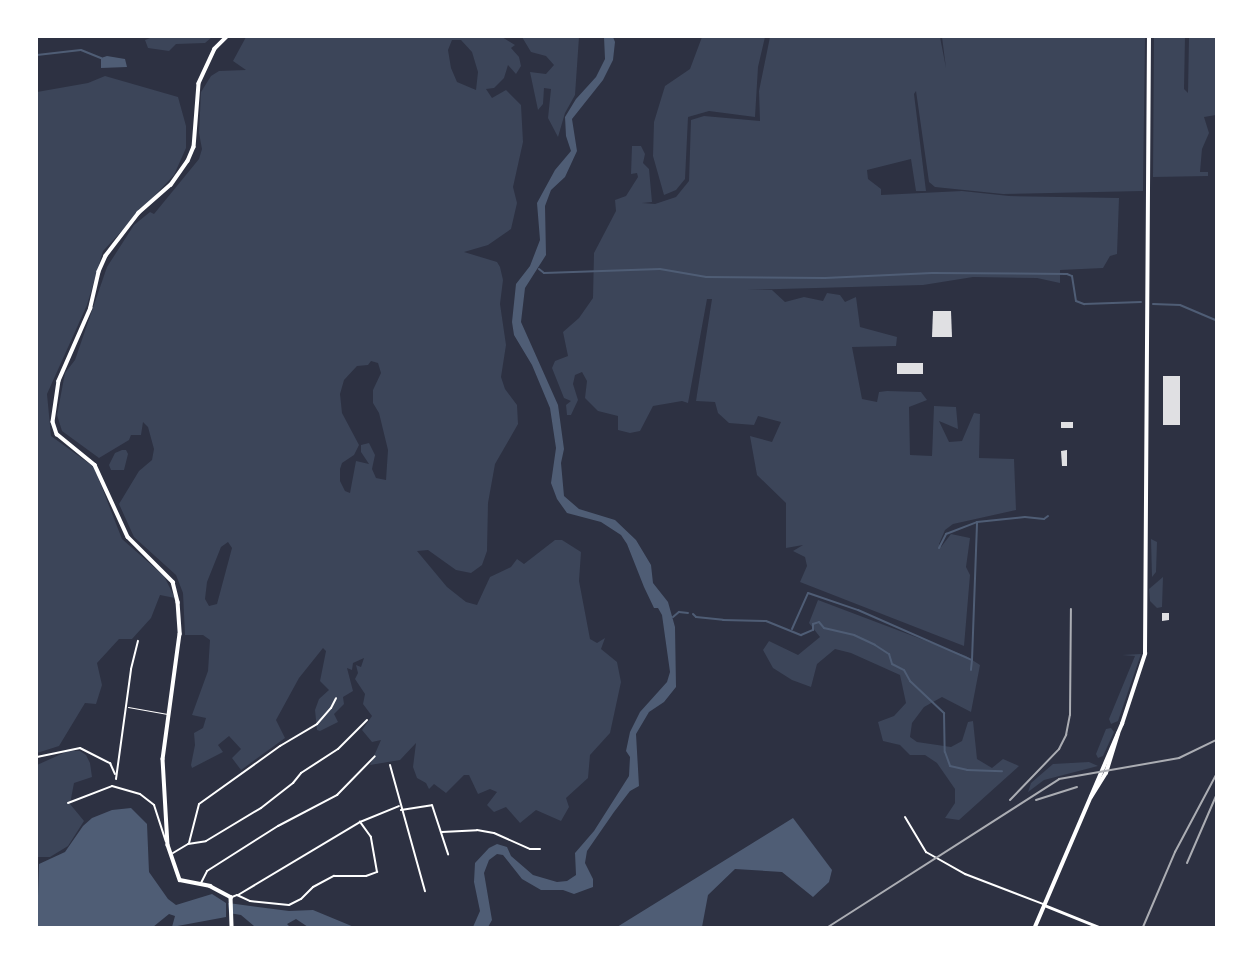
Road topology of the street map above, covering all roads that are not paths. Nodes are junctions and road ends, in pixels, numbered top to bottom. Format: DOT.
graph roads {
  1 [pos="227,37"];
  2 [pos="1149,37"];
  3 [pos="138,642"];
  4 [pos="335,698"];
  5 [pos="128,707"];
  6 [pos="169,715"];
  7 [pos="367,720"];
  8 [pos="375,756"];
  9 [pos="37,757"];
  10 [pos="390,765"];
  11 [pos="116,779"];
  12 [pos="117,786"];
  13 [pos="68,803"];
  14 [pos="398,806"];
  15 [pos="401,810"];
  16 [pos="905,817"];
  17 [pos="360,822"];
  18 [pos="442,832"];
  19 [pos="188,844"];
  20 [pos="168,845"];
  21 [pos="540,849"];
  22 [pos="173,853"];
  23 [pos="448,854"];
  24 [pos="201,884"];
  25 [pos="425,891"];
  26 [pos="237,895"];
  27 [pos="232,900"];
  28 [pos="1044,905"];
  29 [pos="232,927"];
  30 [pos="1035,927"];
  31 [pos="1099,927"];
  1 -- 6 [label="main road"];
  2 -- 28 [label="main road"];
  3 -- 5 [label="street"];
  4 -- 19 [label="street"];
  5 -- 6 [label="lane"];
  5 -- 11 [label="street"];
  6 -- 20 [label="main road"];
  7 -- 19 [label="street"];
  8 -- 24 [label="street"];
  9 -- 11 [label="street"];
  10 -- 14 [label="street"];
  11 -- 12 [label="street"];
  12 -- 13 [label="street"];
  12 -- 20 [label="street"];
  14 -- 15 [label="street"];
  14 -- 17 [label="street"];
  15 -- 18 [label="street"];
  15 -- 25 [label="street"];
  16 -- 28 [label="street"];
  17 -- 26 [label="street"];
  17 -- 26 [label="street"];
  18 -- 21 [label="street"];
  18 -- 23 [label="street"];
  19 -- 22 [label="street"];
  20 -- 22 [label="main road"];
  22 -- 24 [label="main road"];
  24 -- 27 [label="main road"];
  26 -- 27 [label="street"];
  27 -- 29 [label="main road"];
  28 -- 30 [label="main road"];
  28 -- 31 [label="street"];
}
